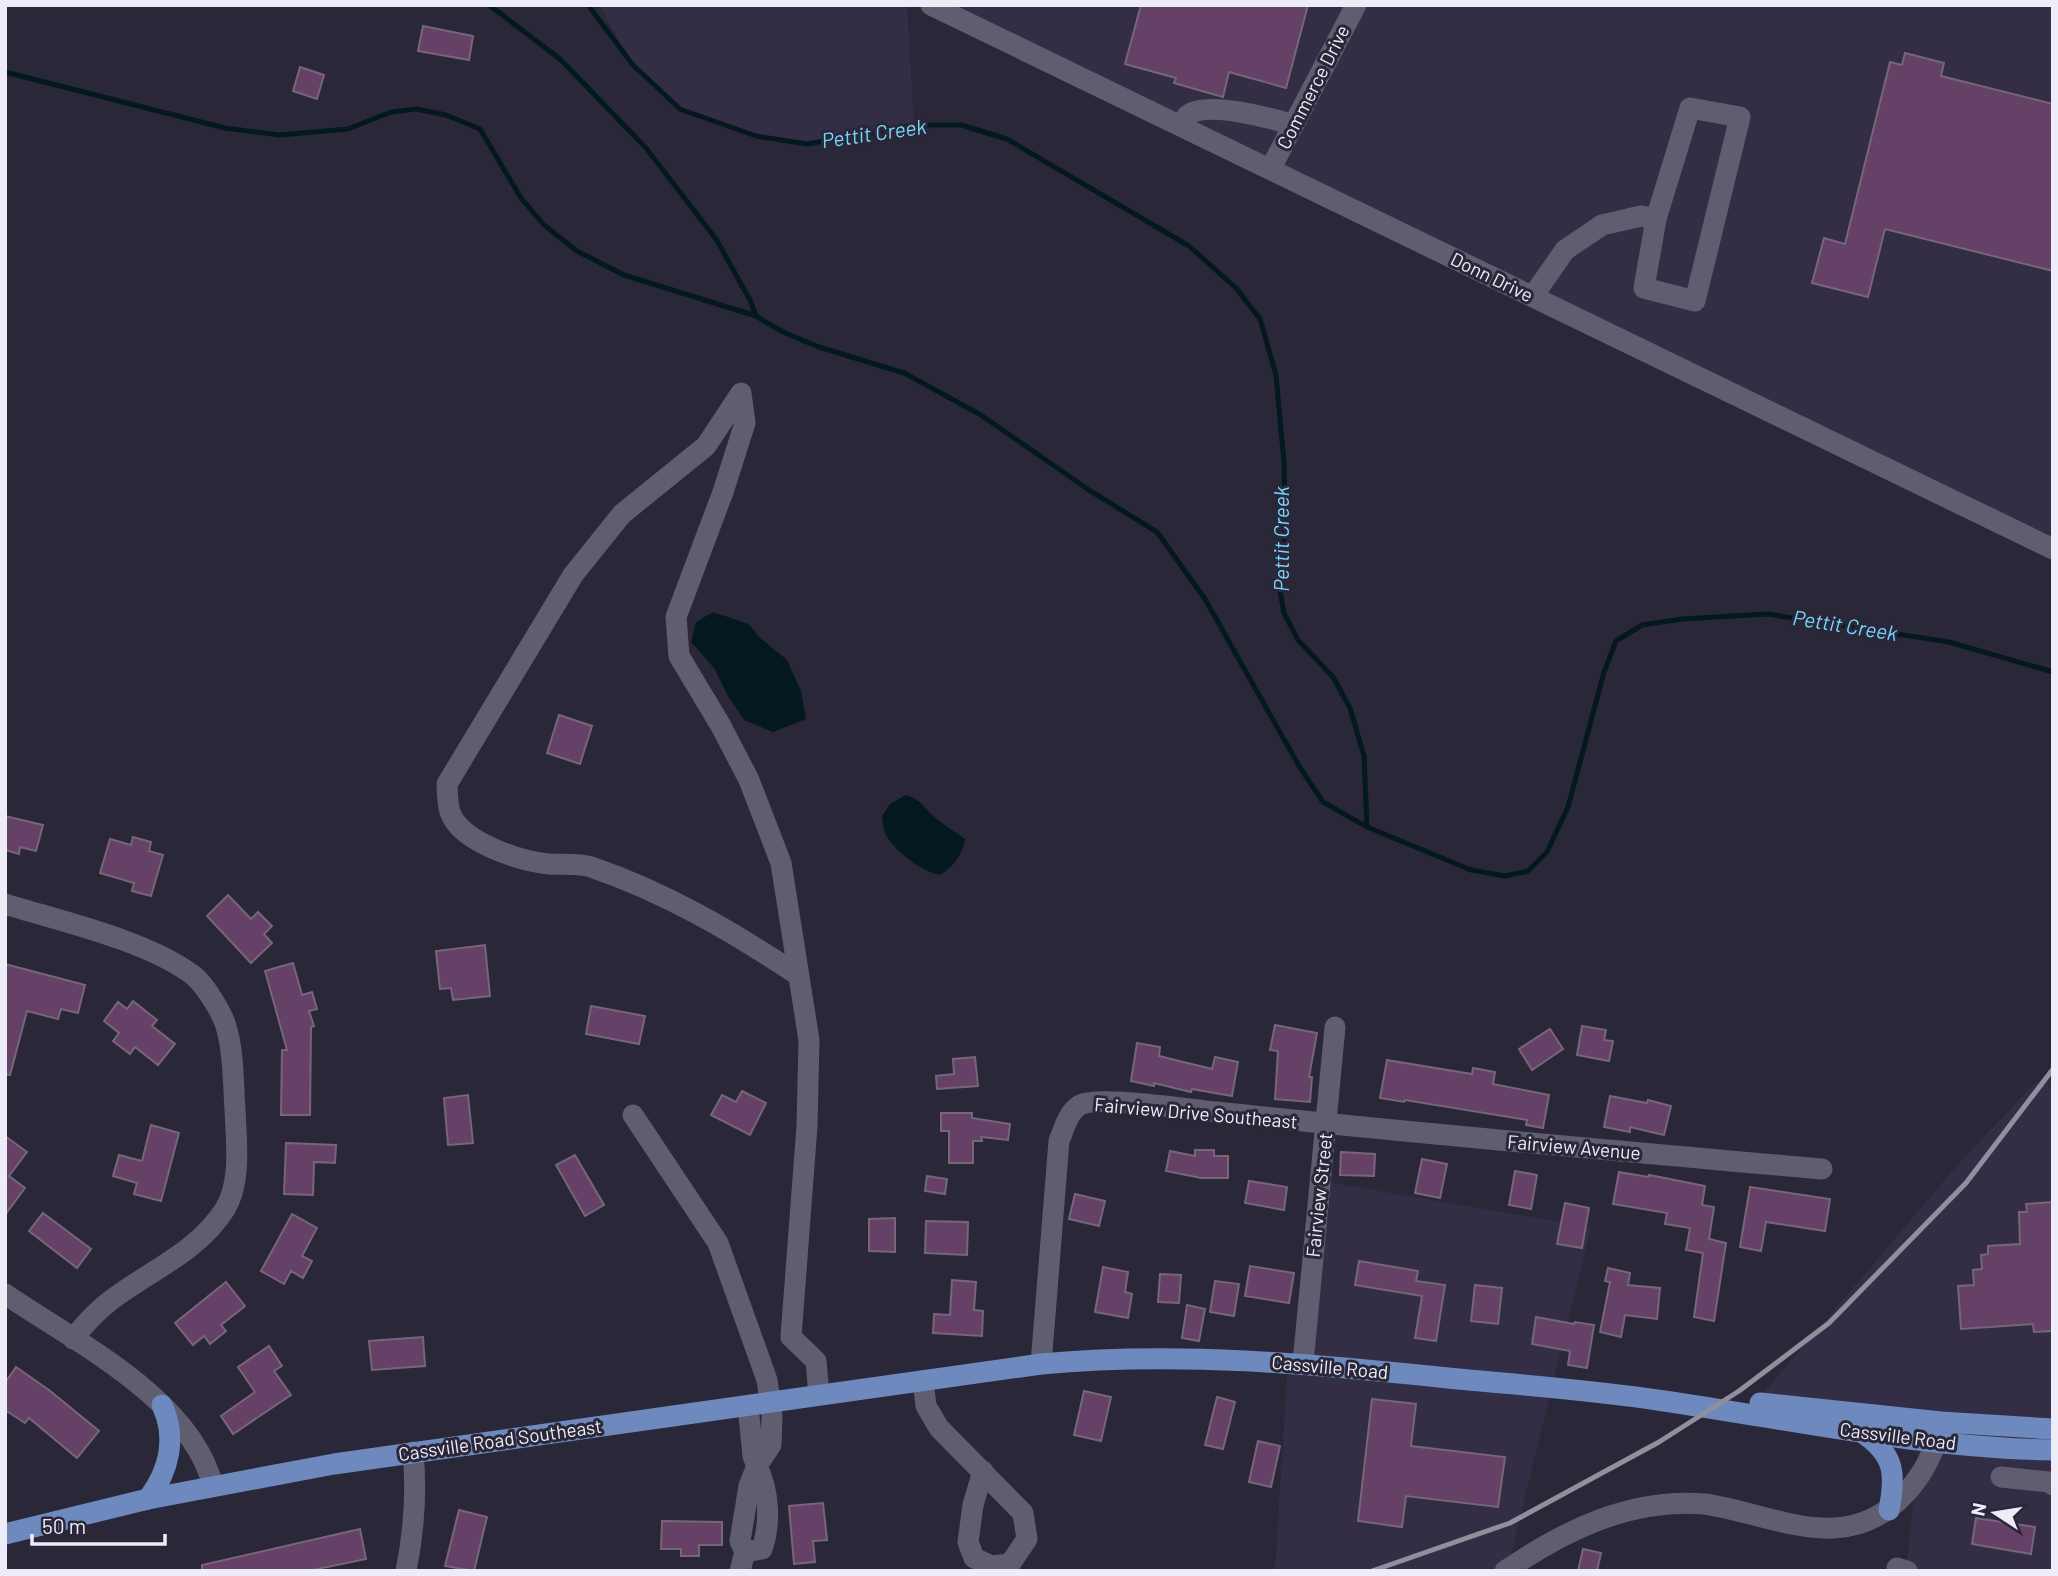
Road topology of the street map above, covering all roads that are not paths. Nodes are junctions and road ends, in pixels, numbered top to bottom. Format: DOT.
graph roads {
  1 [pos="931,5"];
  2 [pos="1356,5"];
  3 [pos="965,13"];
  4 [pos="1294,125"];
  5 [pos="1182,126"];
  6 [pos="1271,168"];
  7 [pos="1656,219"];
  8 [pos="1533,296"];
  9 [pos="2053,549"];
  10 [pos="5,904"];
  11 [pos="799,975"];
  12 [pos="1335,1027"];
  13 [pos="633,1115"];
  14 [pos="1326,1124"];
  15 [pos="1822,1169"];
  16 [pos="5,1294"];
  17 [pos="73,1339"];
  18 [pos="1303,1363"];
  19 [pos="1041,1364"];
  20 [pos="999,1369"];
  21 [pos="923,1381"];
  22 [pos="819,1395"];
  23 [pos="1661,1400"];
  24 [pos="770,1403"];
  25 [pos="162,1405"];
  26 [pos="748,1406"];
  27 [pos="2053,1429"];
  28 [pos="1862,1432"];
  29 [pos="1939,1432"];
  30 [pos="2053,1450"];
  31 [pos="413,1452"];
  32 [pos="757,1466"];
  33 [pos="983,1471"];
  34 [pos="2001,1477"];
  35 [pos="2053,1485"];
  36 [pos="214,1486"];
  37 [pos="148,1499"];
  38 [pos="1889,1510"];
  39 [pos="5,1534"];
  40 [pos="743,1561"];
  41 [pos="406,1571"];
  42 [pos="1505,1571"];
  1 -- 3 [label="street, Donn Drive"];
  2 -- 4 [label="street, Commerce Drive"];
  3 -- 5 [label="street, Donn Drive"];
  4 -- 5 [label="street"];
  4 -- 6 [label="street, Commerce Drive"];
  5 -- 6 [label="street, Donn Drive"];
  6 -- 8 [label="street, Donn Drive"];
  7 -- 7 [label="street"];
  7 -- 8 [label="street"];
  8 -- 9 [label="street, Donn Drive"];
  10 -- 17 [label="street"];
  11 -- 11 [label="street"];
  11 -- 22 [label="street"];
  12 -- 14 [label="street, Fairview Street"];
  13 -- 24 [label="street"];
  14 -- 15 [label="street, Fairview Avenue"];
  14 -- 18 [label="street, Fairview Street"];
  14 -- 19 [label="street, Fairview Drive Southeast"];
  16 -- 17 [label="street"];
  17 -- 25 [label="street"];
  18 -- 19 [label="main road, Cassville Road"];
  18 -- 23 [label="main road, Cassville Road"];
  19 -- 20 [label="main road, Cassville Road"];
  20 -- 21 [label="main road, Cassville Road Southeast"];
  21 -- 22 [label="main road, Cassville Road Southeast"];
  21 -- 33 [label="street"];
  22 -- 24 [label="main road, Cassville Road Southeast"];
  23 -- 28 [label="main road, Cassville Road"];
  23 -- 29 [label="main road, Cassville Road"];
  24 -- 26 [label="main road, Cassville Road Southeast"];
  24 -- 32 [label="street"];
  25 -- 36 [label="street"];
  25 -- 37 [label="main road"];
  26 -- 31 [label="main road, Cassville Road Southeast"];
  26 -- 32 [label="street"];
  27 -- 29 [label="main road, Cassville Road"];
  28 -- 29 [label="main road, Cassville Road"];
  28 -- 38 [label="main road"];
  29 -- 30 [label="main road, Cassville Road"];
  29 -- 38 [label="street"];
  31 -- 36 [label="main road, Cassville Road Southeast"];
  31 -- 41 [label="street"];
  32 -- 40 [label="street"];
  34 -- 35 [label="street"];
  36 -- 37 [label="main road, Cassville Road Southeast"];
  37 -- 39 [label="main road, Cassville Road Southeast"];
  38 -- 42 [label="street"];
}
